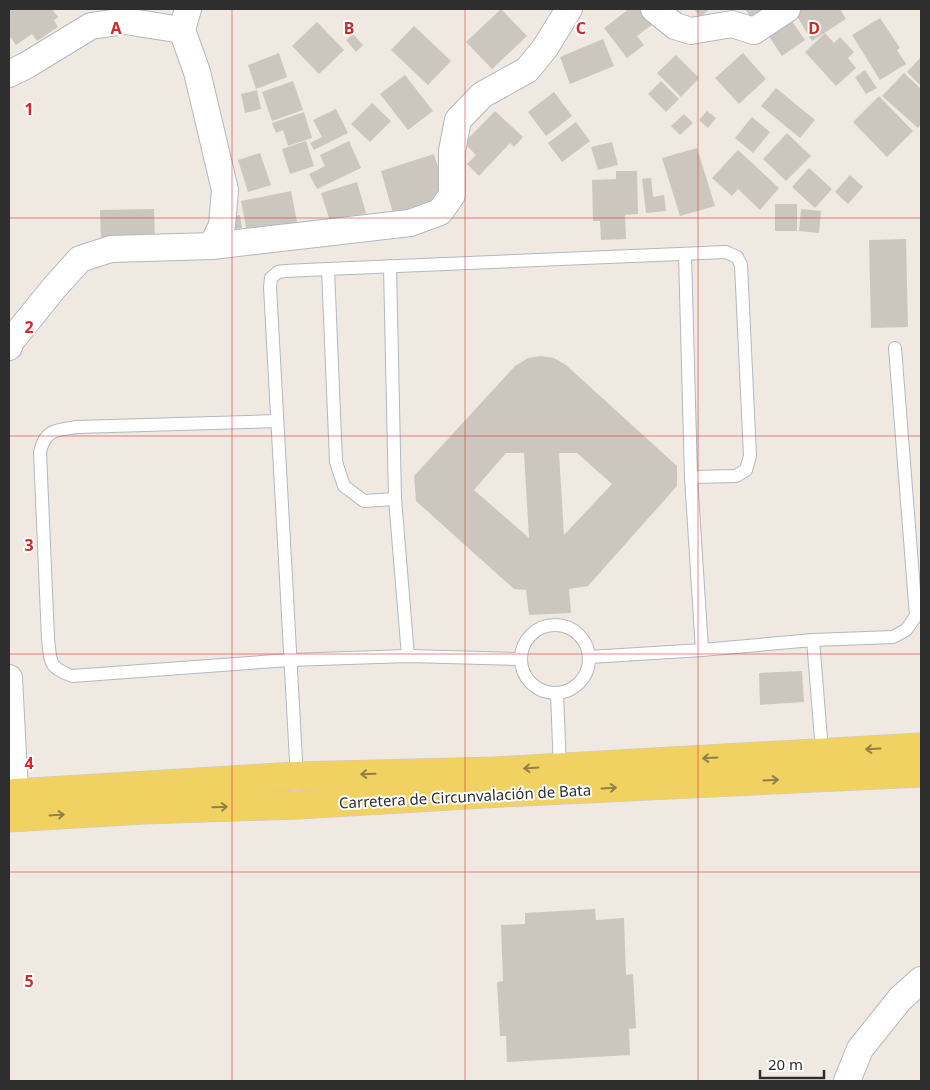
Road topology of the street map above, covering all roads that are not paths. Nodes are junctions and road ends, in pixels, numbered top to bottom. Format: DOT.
graph roads {
  1 [pos="569,9"];
  2 [pos="654,9"];
  3 [pos="787,9"];
  4 [pos="185,20"];
  5 [pos="9,74"];
  6 [pos="212,246"];
  7 [pos="685,254"];
  8 [pos="390,266"];
  9 [pos="328,269"];
  10 [pos="9,347"];
  11 [pos="895,348"];
  12 [pos="277,421"];
  13 [pos="691,477"];
  14 [pos="396,499"];
  15 [pos="813,640"];
  16 [pos="702,650"];
  17 [pos="408,656"];
  18 [pos="589,657"];
  19 [pos="521,659"];
  20 [pos="289,660"];
  21 [pos="9,678"];
  22 [pos="557,693"];
  23 [pos="921,747"];
  24 [pos="822,751"];
  25 [pos="921,773"];
  26 [pos="296,776"];
  27 [pos="561,778"];
  28 [pos="11,802"];
  29 [pos="298,805"];
  30 [pos="921,980"];
  31 [pos="847,1081"];
  1 -- 6 [label="street"];
  2 -- 3 [label="street"];
  4 -- 5 [label="street"];
  4 -- 6 [label="street"];
  6 -- 10 [label="street"];
  7 -- 8 [label="lane"];
  7 -- 13 [label="lane"];
  7 -- 13 [label="lane"];
  8 -- 9 [label="lane"];
  8 -- 14 [label="lane"];
  9 -- 12 [label="lane"];
  9 -- 14 [label="lane"];
  11 -- 15 [label="lane"];
  12 -- 20 [label="lane"];
  12 -- 20 [label="lane"];
  13 -- 16 [label="lane"];
  14 -- 17 [label="lane"];
  15 -- 16 [label="lane"];
  15 -- 24 [label="lane"];
  16 -- 18 [label="lane"];
  17 -- 19 [label="lane"];
  17 -- 20 [label="lane"];
  18 -- 19 [label="lane"];
  18 -- 22 [label="lane"];
  19 -- 22 [label="lane"];
  20 -- 26 [label="lane"];
  21 -- 28 [label="street"];
  22 -- 27 [label="lane"];
  23 -- 24 [label="main road, Carretera de Circunvalación de Bata, one-way"];
  24 -- 27 [label="main road, Carretera de Circunvalación de Bata, one-way"];
  27 -- 25 [label="main road, Carretera de Circunvalación de Bata, one-way"];
  27 -- 26 [label="main road, Carretera de Circunvalación de Bata, one-way"];
  26 -- 28 [label="main road, Carretera de Circunvalación de Bata"];
  26 -- 29 [label="lane"];
  27 -- 29 [label="main road, Carretera de Circunvalación de Bata"];
  28 -- 29 [label="main road, Carretera de Circunvalación de Bata, one-way"];
  30 -- 31 [label="street"];
}
